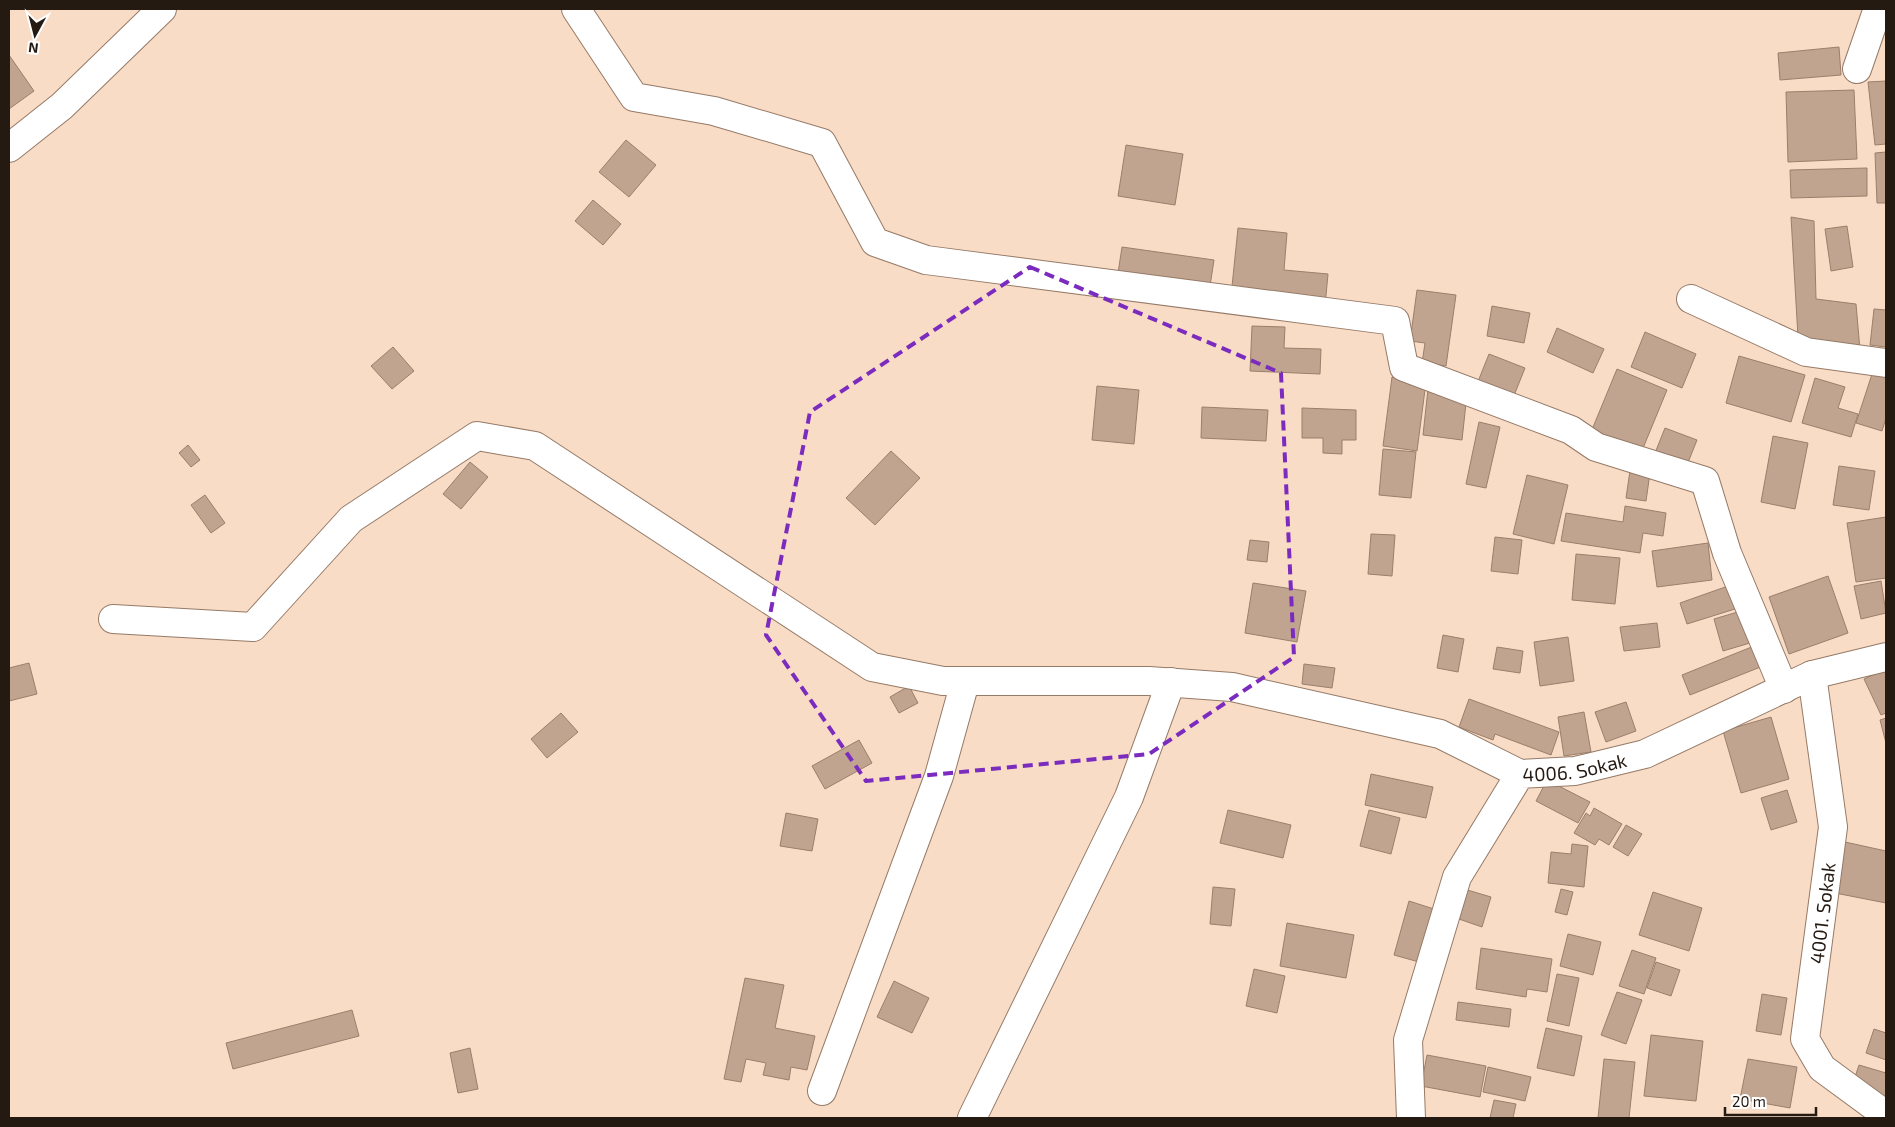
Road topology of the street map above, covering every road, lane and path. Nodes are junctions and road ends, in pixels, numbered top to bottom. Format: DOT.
graph roads {
  1 [pos="162,9"];
  2 [pos="576,9"];
  3 [pos="1886,17"];
  4 [pos="1857,69"];
  5 [pos="9,148"];
  6 [pos="1691,299"];
  7 [pos="1886,364"];
  8 [pos="113,619"];
  9 [pos="1886,656"];
  10 [pos="1812,676"];
  11 [pos="965,682"];
  12 [pos="1171,682"];
  13 [pos="1784,689"];
  14 [pos="1520,774"];
  15 [pos="822,1091"];
  16 [pos="1886,1115"];
  17 [pos="972,1118"];
  18 [pos="1411,1118"];
  1 -- 5 [label="street"];
  2 -- 13 [label="street"];
  3 -- 4 [label="street"];
  6 -- 7 [label="street"];
  8 -- 11 [label="street"];
  9 -- 10 [label="street, 4006. Sokak"];
  10 -- 13 [label="street, 4006. Sokak"];
  10 -- 16 [label="street, 4001. Sokak"];
  11 -- 12 [label="street"];
  11 -- 15 [label="street"];
  12 -- 14 [label="street"];
  12 -- 17 [label="street"];
  13 -- 14 [label="street, 4006. Sokak"];
  14 -- 18 [label="street, 4006. Sokak"];
}
